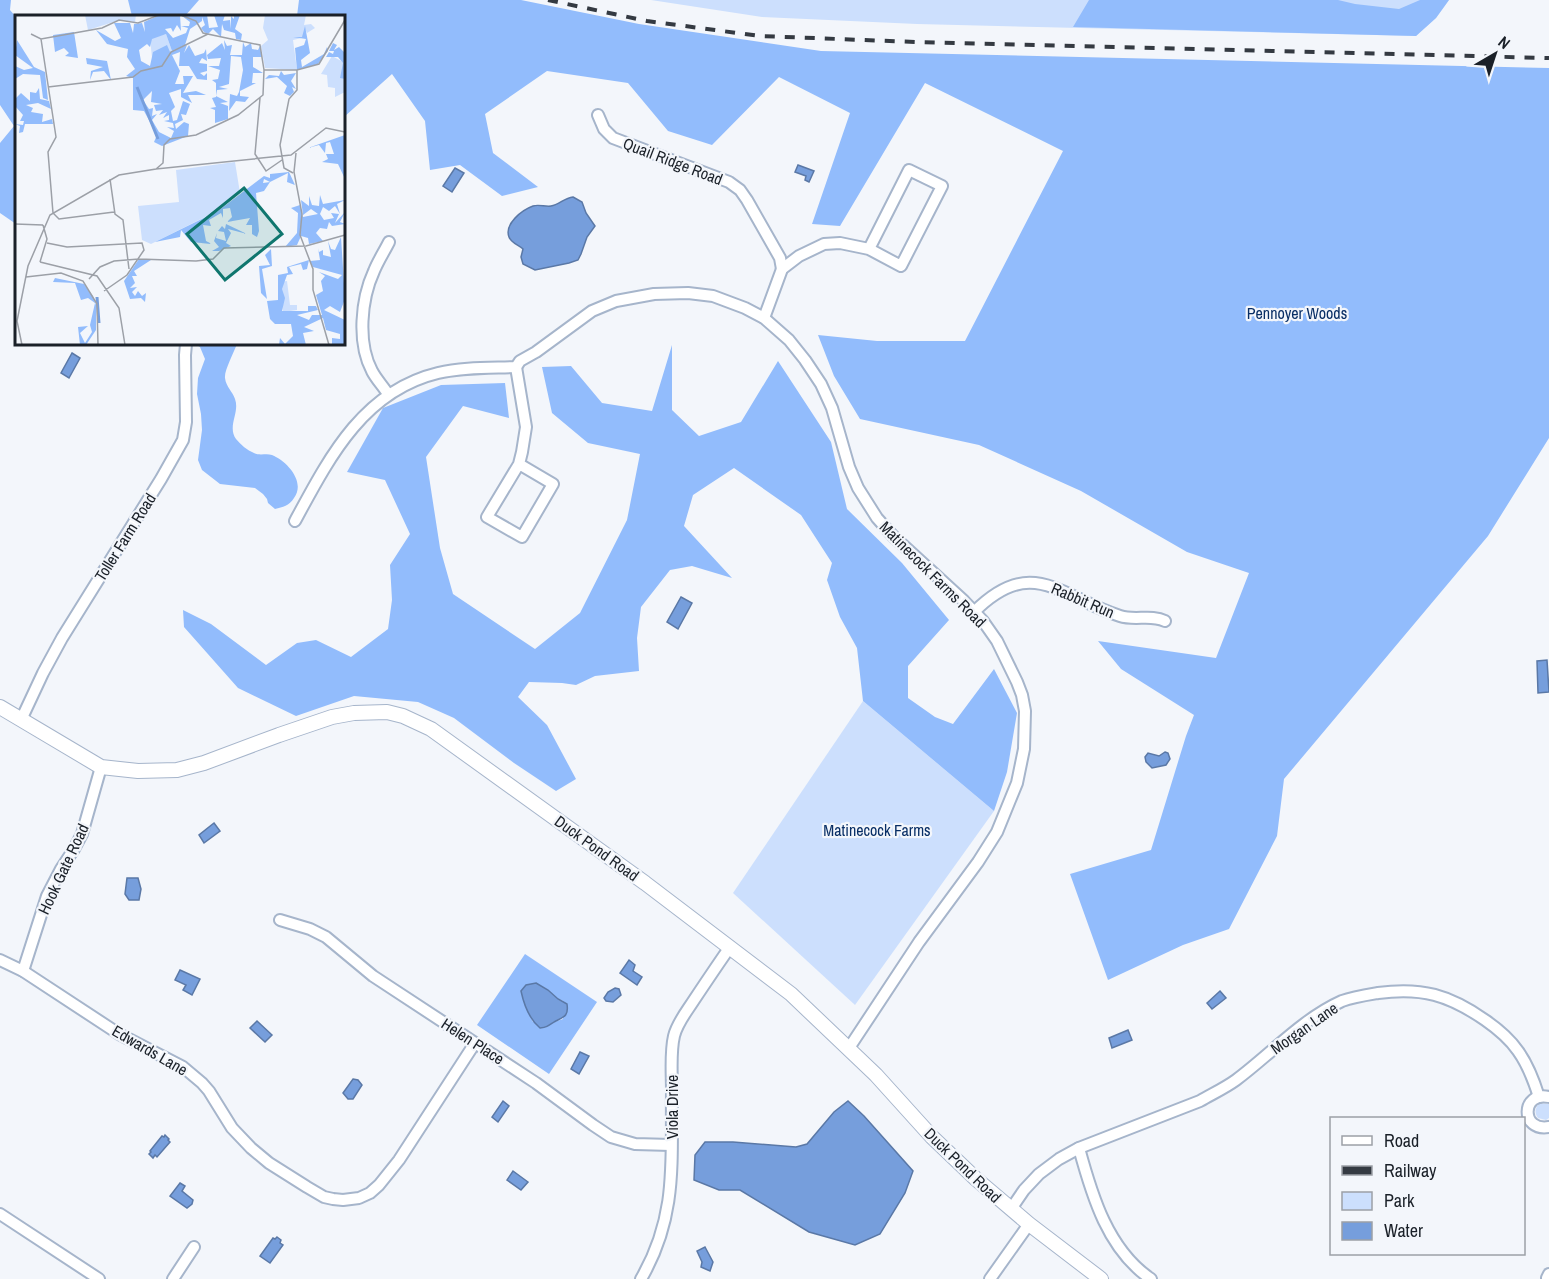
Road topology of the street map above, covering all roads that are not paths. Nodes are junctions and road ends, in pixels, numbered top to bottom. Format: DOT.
graph roads {
  1 [pos="598,115"];
  2 [pos="389,242"];
  3 [pos="869,249"];
  4 [pos="782,269"];
  5 [pos="764,318"];
  6 [pos="186,345"];
  7 [pos="516,367"];
  8 [pos="388,394"];
  9 [pos="519,464"];
  10 [pos="295,521"];
  11 [pos="974,612"];
  12 [pos="1165,621"];
  13 [pos="0,707"];
  14 [pos="21,720"];
  15 [pos="101,767"];
  16 [pos="280,920"];
  17 [pos="730,947"];
  18 [pos="0,960"];
  19 [pos="23,970"];
  20 [pos="475,1043"];
  21 [pos="849,1048"];
  22 [pos="1544,1097"];
  23 [pos="1549,1127"];
  24 [pos="671,1145"];
  25 [pos="1079,1149"];
  26 [pos="1011,1209"];
  27 [pos="0,1214"];
  28 [pos="1029,1224"];
  29 [pos="194,1247"];
  30 [pos="99,1279"];
  31 [pos="173,1279"];
  32 [pos="641,1279"];
  33 [pos="990,1279"];
  34 [pos="1101,1279"];
  35 [pos="1151,1279"];
  1 -- 4 [label="street, Quail Ridge Road"];
  2 -- 8 [label="street"];
  3 -- 3 [label="street"];
  3 -- 4 [label="street"];
  4 -- 5 [label="street"];
  5 -- 7 [label="street, Matinecock Farms Road"];
  5 -- 11 [label="street, Matinecock Farms Road"];
  6 -- 14 [label="street, Toller Farm Road"];
  7 -- 8 [label="street"];
  7 -- 9 [label="street"];
  8 -- 10 [label="street"];
  9 -- 9 [label="street"];
  11 -- 12 [label="street, Rabbit Run"];
  11 -- 21 [label="street, Matinecock Farms Road"];
  13 -- 14 [label="street, Duck Pond Road"];
  14 -- 15 [label="street, Duck Pond Road"];
  15 -- 17 [label="street, Duck Pond Road"];
  15 -- 19 [label="street, Hook Gate Road"];
  16 -- 20 [label="street, Helen Place"];
  17 -- 21 [label="street, Duck Pond Road"];
  17 -- 24 [label="street, Viola Drive"];
  18 -- 19 [label="street, Edwards Lane"];
  19 -- 20 [label="street, Edwards Lane"];
  20 -- 24 [label="street, Helen Place"];
  21 -- 26 [label="street, Duck Pond Road"];
  22 -- 23 [label="street, Morgan Lane"];
  22 -- 25 [label="street, Morgan Lane"];
  24 -- 32 [label="street, Viola Drive"];
  25 -- 26 [label="street, Morgan Lane"];
  25 -- 35 [label="street"];
  26 -- 28 [label="street, Duck Pond Road"];
  27 -- 30 [label="street"];
  28 -- 33 [label="street"];
  28 -- 34 [label="street, Duck Pond Road"];
  29 -- 31 [label="street"];
}
